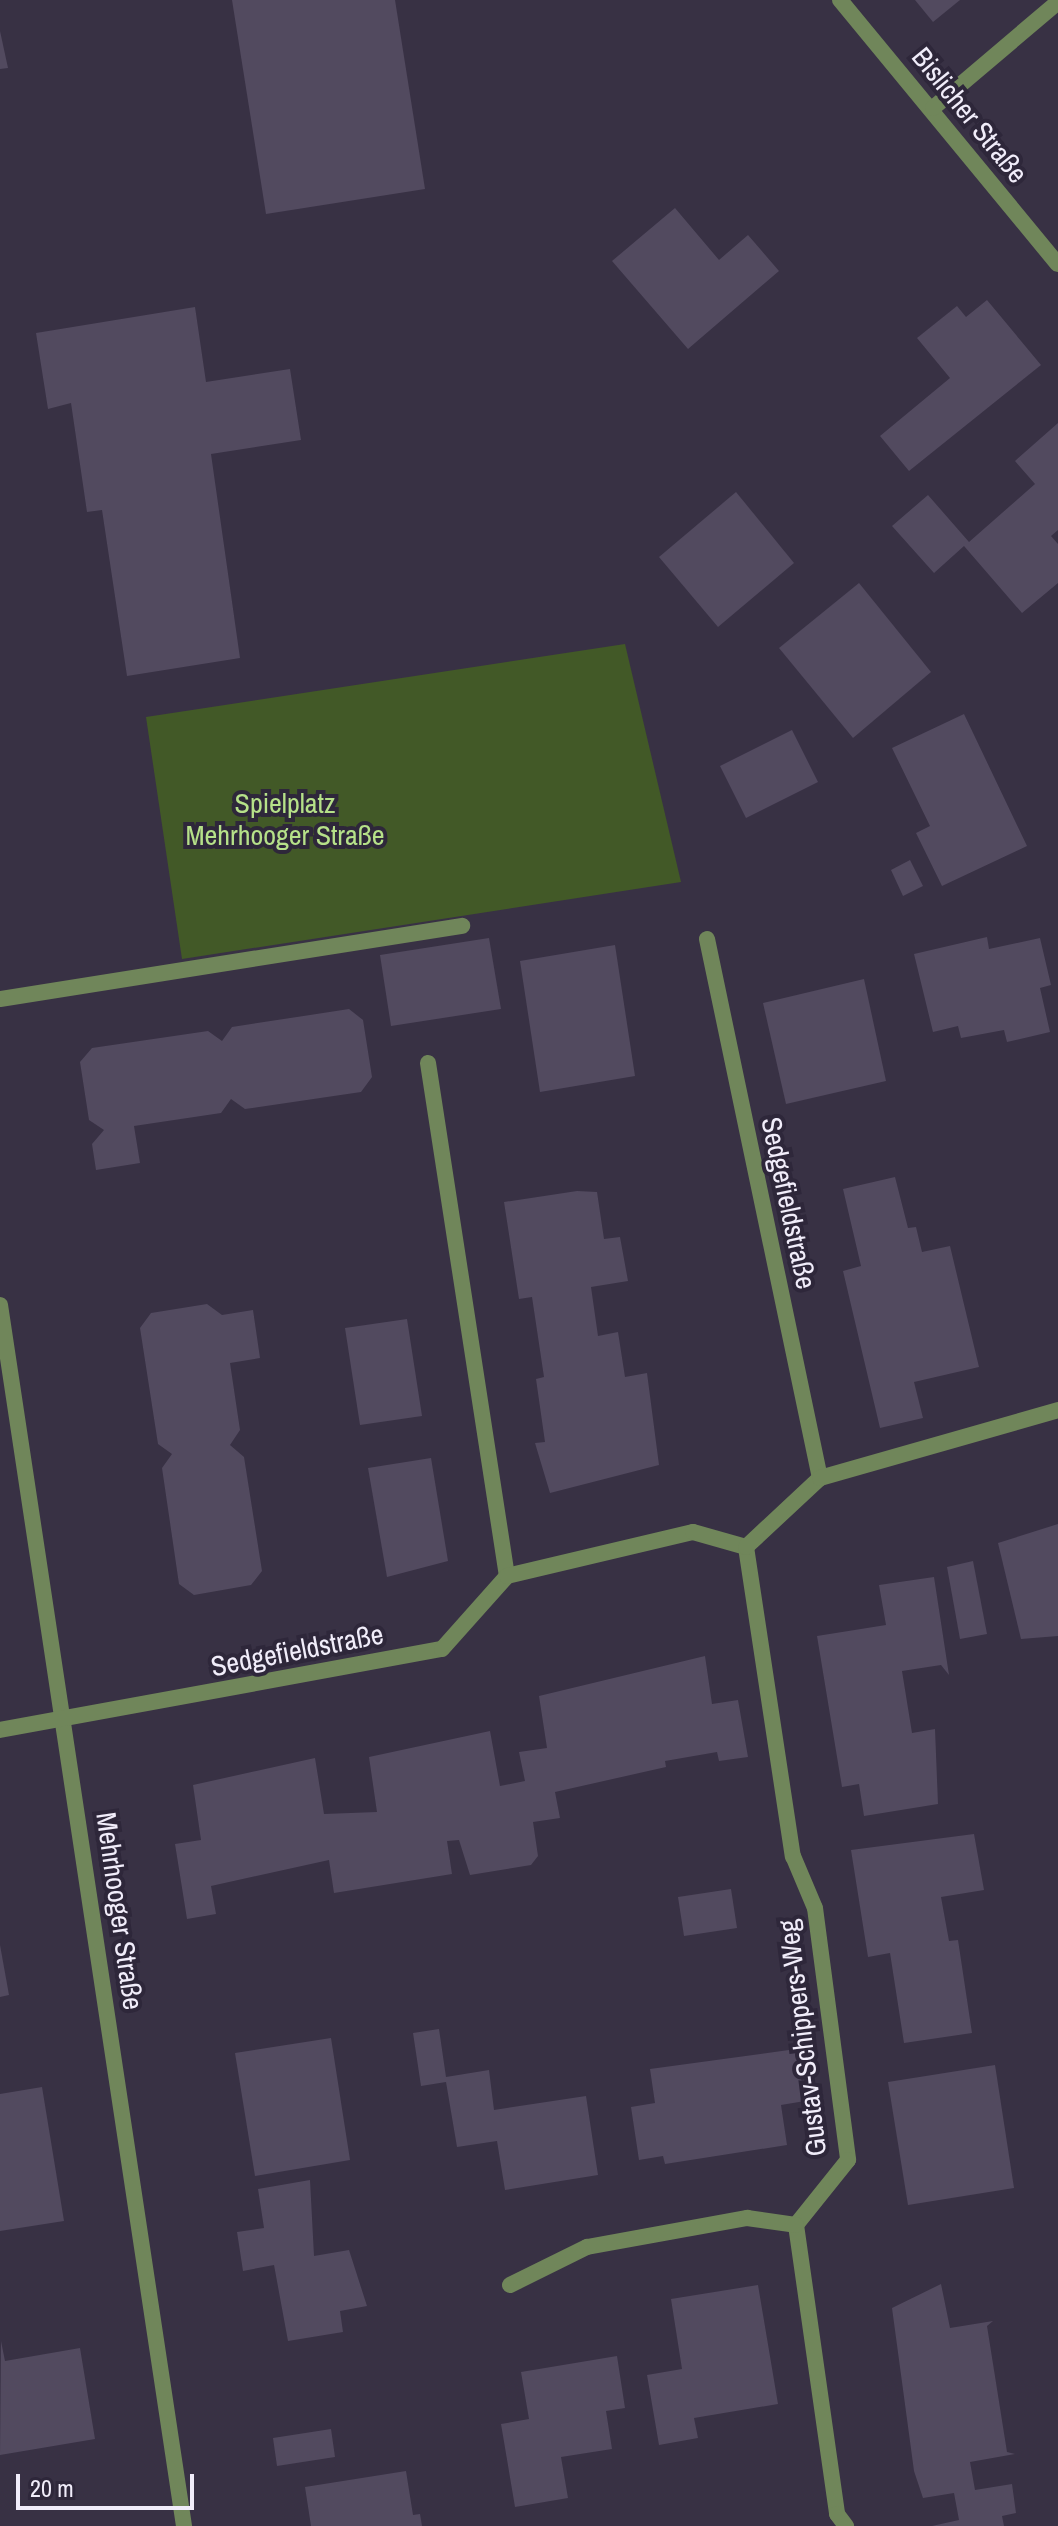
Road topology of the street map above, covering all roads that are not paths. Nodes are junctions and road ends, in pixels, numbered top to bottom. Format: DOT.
graph roads {
  1 [pos="840,0"];
  2 [pos="1058,2"];
  3 [pos="933,108"];
  4 [pos="1058,264"];
  5 [pos="462,926"];
  6 [pos="707,939"];
  7 [pos="0,999"];
  8 [pos="428,1063"];
  9 [pos="0,1305"];
  10 [pos="1058,1410"];
  11 [pos="820,1478"];
  12 [pos="746,1547"];
  13 [pos="507,1576"];
  14 [pos="66,1719"];
  15 [pos="0,1730"];
  16 [pos="796,2225"];
  17 [pos="510,2285"];
  18 [pos="184,2526"];
  19 [pos="846,2526"];
  1 -- 3 [label="street, Bislicher Straße"];
  2 -- 3 [label="street"];
  3 -- 4 [label="street, Bislicher Straße"];
  5 -- 7 [label="street"];
  6 -- 11 [label="street, Sedgefieldstraße"];
  8 -- 13 [label="street"];
  9 -- 14 [label="street, Mehrhooger Straße"];
  10 -- 11 [label="street"];
  11 -- 12 [label="street"];
  12 -- 13 [label="street"];
  12 -- 16 [label="street, Gustav-Schippers-Weg"];
  13 -- 14 [label="street, Sedgefieldstraße"];
  14 -- 15 [label="street, Sedgefieldstraße"];
  14 -- 18 [label="street, Mehrhooger Straße"];
  16 -- 17 [label="street"];
  16 -- 19 [label="street"];
}
